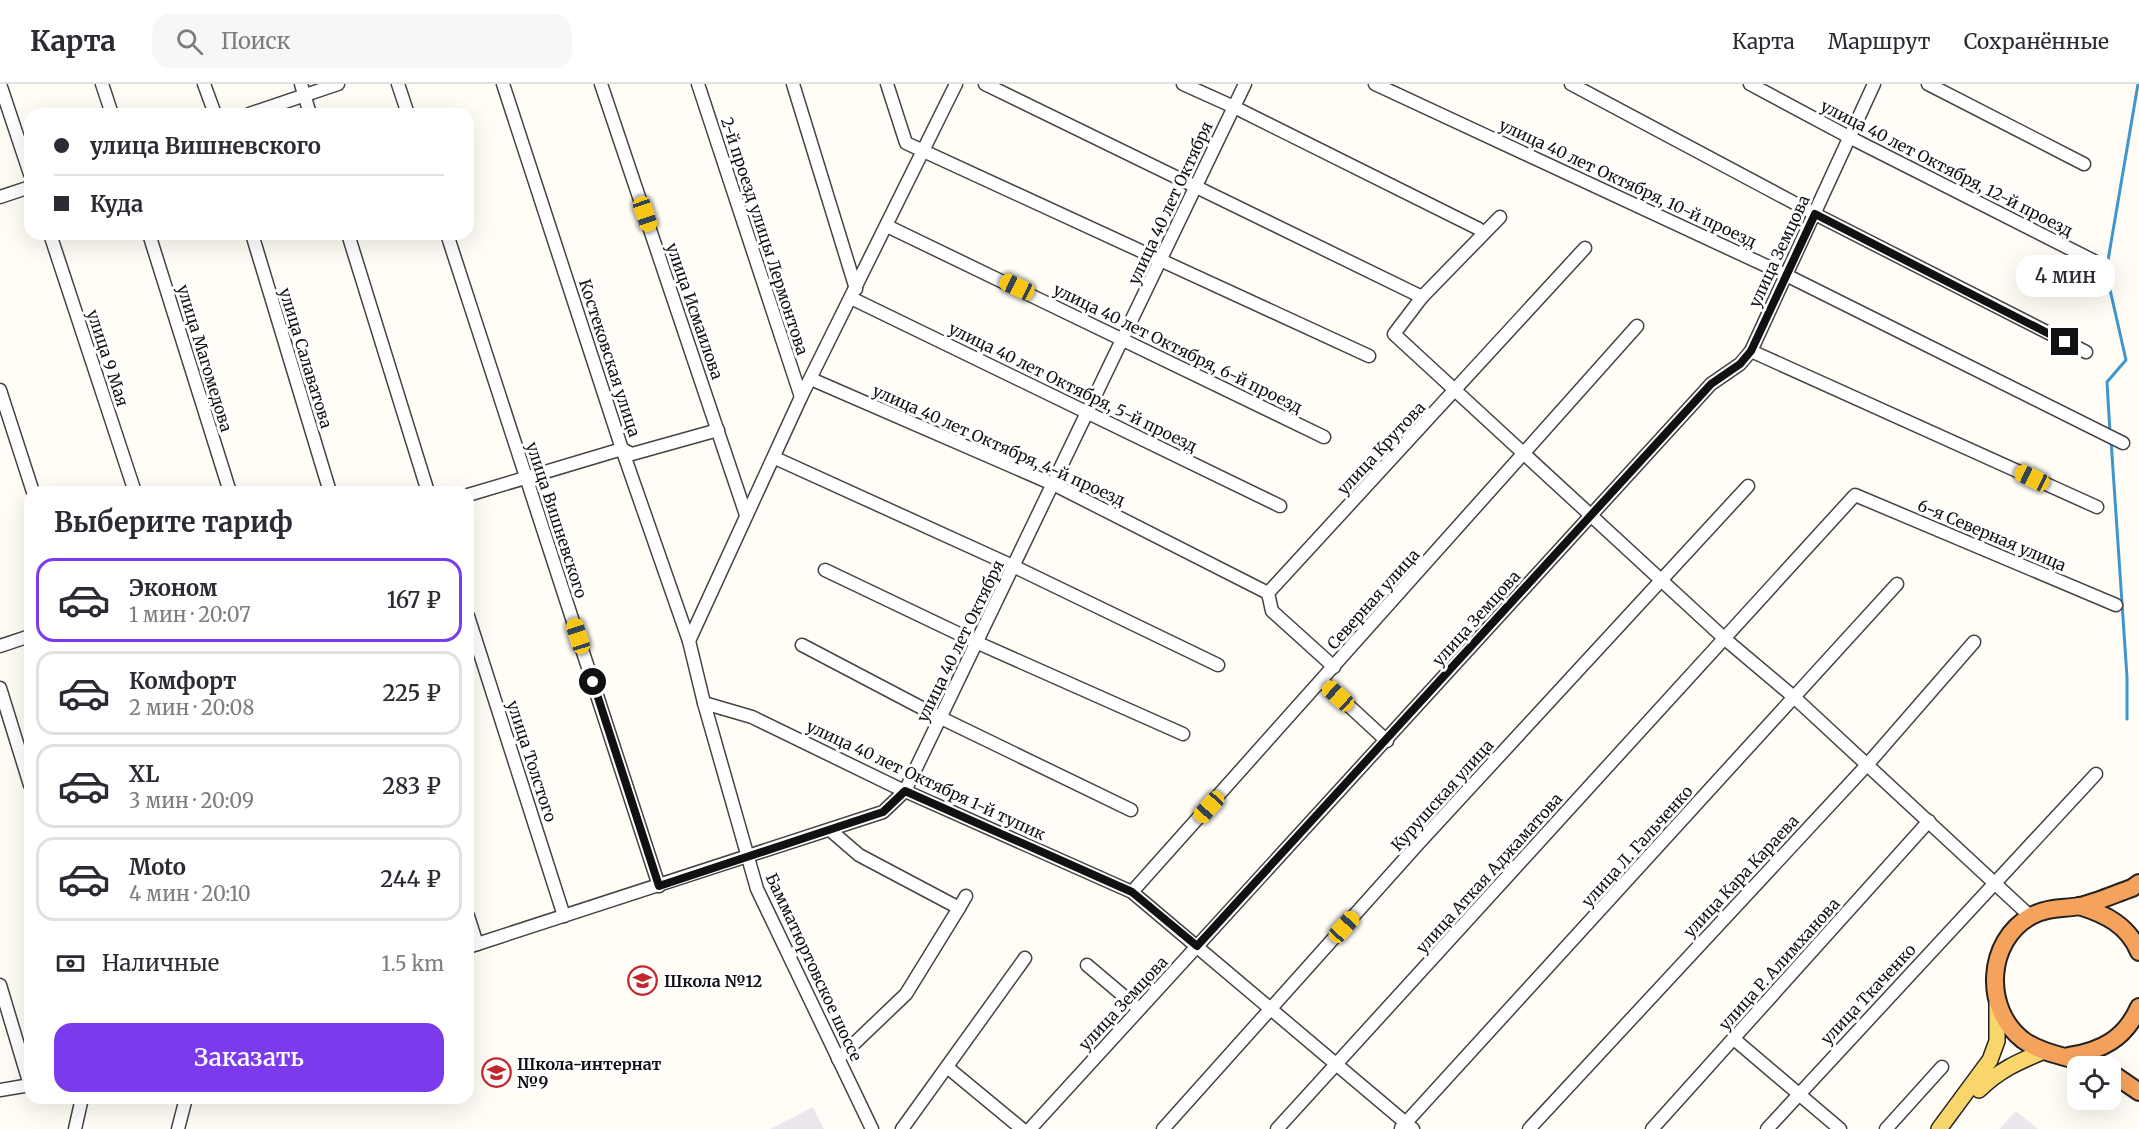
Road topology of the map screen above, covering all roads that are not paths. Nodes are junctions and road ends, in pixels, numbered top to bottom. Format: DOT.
graph roads {
  1 [pos="0,84"];
  2 [pos="102,84"];
  3 [pos="204,84"];
  4 [pos="338,84"];
  5 [pos="398,84"];
  6 [pos="503,84"];
  7 [pos="601,84"];
  8 [pos="698,84"];
  9 [pos="793,84"];
  10 [pos="887,84"];
  11 [pos="956,84"];
  12 [pos="985,84"];
  13 [pos="1183,84"];
  14 [pos="1245,84"];
  15 [pos="1376,84"];
  16 [pos="1570,84"];
  17 [pos="1750,84"];
  18 [pos="1874,84"];
  19 [pos="1928,84"];
  20 [pos="303,90"];
  21 [pos="1234,107"];
  22 [pos="110,108"];
  23 [pos="213,108"];
  24 [pos="262,108"];
  25 [pos="308,108"];
  26 [pos="406,108"];
  27 [pos="1849,138"];
  28 [pos="922,152"];
  29 [pos="24,156"];
  30 [pos="2084,164"];
  31 [pos="24,189"];
  32 [pos="1195,189"];
  33 [pos="0,197"];
  34 [pos="1815,214"];
  35 [pos="1500,217"];
  36 [pos="887,226"];
  37 [pos="1479,229"];
  38 [pos="52,240"];
  39 [pos="151,240"];
  40 [pos="254,240"];
  41 [pos="350,240"];
  42 [pos="449,240"];
  43 [pos="1586,248"];
  44 [pos="1162,259"];
  45 [pos="2098,263"];
  46 [pos="1786,275"];
  47 [pos="854,294"];
  48 [pos="1422,297"];
  49 [pos="1637,327"];
  50 [pos="1124,339"];
  51 [pos="1751,351"];
  52 [pos="2086,352"];
  53 [pos="1369,356"];
  54 [pos="811,379"];
  55 [pos="0,390"];
  56 [pos="1455,392"];
  57 [pos="801,397"];
  58 [pos="1087,412"];
  59 [pos="718,430"];
  60 [pos="1324,437"];
  61 [pos="2123,443"];
  62 [pos="622,449"];
  63 [pos="1524,454"];
  64 [pos="774,458"];
  65 [pos="526,477"];
  66 [pos="1054,485"];
  67 [pos="31,486"];
  68 [pos="133,486"];
  69 [pos="228,486"];
  70 [pos="328,486"];
  71 [pos="426,486"];
  72 [pos="1748,486"];
  73 [pos="474,493"];
  74 [pos="1855,495"];
  75 [pos="1280,506"];
  76 [pos="2097,507"];
  77 [pos="746,515"];
  78 [pos="1590,515"];
  79 [pos="1015,567"];
  80 [pos="825,570"];
  81 [pos="1662,579"];
  82 [pos="1897,584"];
  83 [pos="1268,593"];
  84 [pos="2116,605"];
  85 [pos="474,635"];
  86 [pos="24,638"];
  87 [pos="1725,639"];
  88 [pos="689,641"];
  89 [pos="1974,642"];
  90 [pos="978,643"];
  91 [pos="802,645"];
  92 [pos="0,646"];
  93 [pos="1218,665"];
  94 [pos="1334,667"];
  95 [pos="1322,681"];
  96 [pos="0,688"];
  97 [pos="1795,698"];
  98 [pos="704,703"];
  99 [pos="941,718"];
  100 [pos="1183,734"];
  101 [pos="1387,741"];
  102 [pos="1867,765"];
  103 [pos="24,766"];
  104 [pos="2096,774"];
  105 [pos="905,791"];
  106 [pos="1131,810"];
  107 [pos="1929,821"];
  108 [pos="830,830"];
  109 [pos="748,856"];
  110 [pos="1993,882"];
  111 [pos="2139,883"];
  112 [pos="659,886"];
  113 [pos="1132,892"];
  114 [pos="966,896"];
  115 [pos="2079,906"];
  116 [pos="959,909"];
  117 [pos="564,916"];
  118 [pos="2030,916"];
  119 [pos="474,946"];
  120 [pos="1197,946"];
  121 [pos="2139,952"];
  122 [pos="1025,958"];
  123 [pos="1087,965"];
  124 [pos="0,985"];
  125 [pos="1997,1000"];
  126 [pos="2139,1007"];
  127 [pos="1139,1009"];
  128 [pos="1270,1010"];
  129 [pos="1734,1039"];
  130 [pos="2044,1051"];
  131 [pos="2068,1056"];
  132 [pos="838,1059"];
  133 [pos="1336,1064"];
  134 [pos="24,1065"];
  135 [pos="947,1067"];
  136 [pos="1942,1067"];
  137 [pos="2121,1080"];
  138 [pos="24,1086"];
  139 [pos="0,1090"];
  140 [pos="2139,1092"];
  141 [pos="1799,1094"];
  142 [pos="81,1104"];
  143 [pos="184,1104"];
  144 [pos="1954,1112"];
  145 [pos="1406,1127"];
  146 [pos="75,1129"];
  147 [pos="178,1129"];
  148 [pos="872,1129"];
  149 [pos="902,1129"];
  150 [pos="1022,1129"];
  151 [pos="1030,1129"];
  152 [pos="1163,1129"];
  153 [pos="1277,1129"];
  154 [pos="1529,1129"];
  155 [pos="1652,1129"];
  156 [pos="1767,1129"];
  157 [pos="1840,1129"];
  158 [pos="1886,1129"];
  159 [pos="1939,1129"];
  1 -- 29 [label="street"];
  2 -- 22 [label="street"];
  3 -- 23 [label="street"];
  4 -- 20 [label="street"];
  5 -- 26 [label="street"];
  6 -- 62 [label="street, Костековская улица"];
  7 -- 59 [label="street, улица Исмаилова"];
  8 -- 57 [label="street, 2-й проезд улицы Лермонтова"];
  9 -- 47 [label="street"];
  10 -- 28 [label="street"];
  11 -- 28 [label="street"];
  12 -- 32 [label="street"];
  13 -- 21 [label="street"];
  14 -- 21 [label="street, улица 40 лет Октября"];
  15 -- 46 [label="street, улица 40 лет Октября, 10-й проезд"];
  16 -- 34 [label="street"];
  17 -- 27 [label="street, улица 40 лет Октября, 12-й проезд"];
  18 -- 27 [label="street, улица Земцова"];
  19 -- 30 [label="street"];
  20 -- 24 [label="street"];
  20 -- 25 [label="street"];
  21 -- 32 [label="street, улица 40 лет Октября"];
  21 -- 37 [label="street"];
  27 -- 34 [label="street, улица Земцова"];
  27 -- 45 [label="street, улица 40 лет Октября, 12-й проезд"];
  28 -- 36 [label="street"];
  28 -- 44 [label="street"];
  31 -- 33 [label="street"];
  32 -- 44 [label="street, улица 40 лет Октября"];
  32 -- 48 [label="street"];
  34 -- 46 [label="street, улица Земцова"];
  34 -- 52 [label="street"];
  35 -- 48 [label="street"];
  36 -- 47 [label="street"];
  36 -- 50 [label="street, улица 40 лет Октября, 6-й проезд"];
  38 -- 68 [label="street, улица 9 Мая"];
  39 -- 69 [label="street, улица Магомедова"];
  40 -- 70 [label="street, улица Салаватова"];
  41 -- 71 [label="street"];
  42 -- 65 [label="street, улица Вишневского"];
  43 -- 56 [label="street, улица Крутова"];
  44 -- 50 [label="street, улица 40 лет Октября"];
  44 -- 53 [label="street"];
  46 -- 51 [label="street, улица Земцова"];
  46 -- 61 [label="street, улица 40 лет Октября, 10-й проезд"];
  47 -- 54 [label="street"];
  47 -- 58 [label="street, улица 40 лет Октября, 5-й проезд"];
  48 -- 56 [label="street"];
  49 -- 63 [label="street, Северная улица"];
  50 -- 58 [label="street, улица 40 лет Октября"];
  50 -- 60 [label="street, улица 40 лет Октября, 6-й проезд"];
  51 -- 76 [label="street"];
  51 -- 78 [label="street, улица Земцова"];
  54 -- 57 [label="street"];
  54 -- 66 [label="street, улица 40 лет Октября, 4-й проезд"];
  55 -- 67 [label="street"];
  56 -- 63 [label="street"];
  56 -- 83 [label="street, улица Крутова"];
  57 -- 64 [label="street"];
  58 -- 66 [label="street, улица 40 лет Октября"];
  58 -- 75 [label="street, улица 40 лет Октября, 5-й проезд"];
  59 -- 62 [label="street"];
  59 -- 77 [label="street, улица Исмаилова"];
  62 -- 65 [label="street"];
  62 -- 88 [label="street, Костековская улица"];
  63 -- 78 [label="street"];
  63 -- 94 [label="street, Северная улица"];
  64 -- 77 [label="street"];
  64 -- 79 [label="street"];
  65 -- 73 [label="street"];
  65 -- 112 [label="street, улица Вишневского"];
  66 -- 79 [label="street, улица 40 лет Октября"];
  66 -- 83 [label="street, улица 40 лет Октября, 4-й проезд"];
  72 -- 81 [label="street, Курушская улица"];
  74 -- 84 [label="street, 6-я Северная улица"];
  74 -- 87 [label="street, улица Аткая Аджаматова"];
  77 -- 88 [label="street"];
  78 -- 81 [label="street"];
  78 -- 101 [label="street, улица Земцова"];
  79 -- 90 [label="street, улица 40 лет Октября"];
  79 -- 93 [label="street"];
  80 -- 90 [label="street"];
  81 -- 87 [label="street"];
  81 -- 128 [label="street, Курушская улица"];
  82 -- 97 [label="street, улица Л. Гальченко"];
  83 -- 94 [label="street"];
  85 -- 117 [label="street, улица Толстого"];
  86 -- 92 [label="street"];
  87 -- 97 [label="street"];
  87 -- 133 [label="street, улица Аткая Аджаматова"];
  88 -- 98 [label="street, Бамматюртовское шоссе"];
  89 -- 102 [label="street, улица Кара Караева"];
  90 -- 99 [label="street, улица 40 лет Октября"];
  90 -- 100 [label="street"];
  91 -- 99 [label="street"];
  94 -- 95 [label="street, Северная улица"];
  95 -- 101 [label="street"];
  95 -- 113 [label="street, Северная улица"];
  96 -- 103 [label="street"];
  97 -- 102 [label="street"];
  97 -- 145 [label="street, улица Л. Гальченко"];
  98 -- 105 [label="street, улица 40 лет Октября 1-й тупик"];
  98 -- 109 [label="street, Бамматюртовское шоссе"];
  99 -- 105 [label="street, улица 40 лет Октября"];
  99 -- 106 [label="street"];
  101 -- 120 [label="street, улица Земцова"];
  102 -- 107 [label="street"];
  102 -- 154 [label="street, улица Кара Караева"];
  104 -- 110 [label="street, улица Ткаченко"];
  105 -- 108 [label="street, улица 40 лет Октября"];
  105 -- 113 [label="street, улица 40 лет Октября 1-й тупик"];
  107 -- 110 [label="street"];
  107 -- 129 [label="street, улица Р. Алимханова"];
  108 -- 109 [label="street, улица 40 лет Октября"];
  108 -- 116 [label="street"];
  109 -- 112 [label="street, улица 40 лет Октября"];
  109 -- 132 [label="street, Бамматюртовское шоссе"];
  110 -- 118 [label="street"];
  110 -- 141 [label="street, улица Ткаченко"];
  111 -- 115 [label="highway"];
  112 -- 117 [label="street, улица 40 лет Октября"];
  113 -- 120 [label="street, улица 40 лет Октября 1-й тупик"];
  114 -- 116 [label="street"];
  115 -- 118 [label="highway"];
  115 -- 121 [label="highway"];
  116 -- 132 [label="street"];
  117 -- 119 [label="street, улица 40 лет Октября"];
  118 -- 125 [label="highway"];
  120 -- 127 [label="street, улица Земцова"];
  120 -- 128 [label="street, улица 40 лет Октября 1-й тупик"];
  122 -- 135 [label="street"];
  123 -- 127 [label="street"];
  124 -- 134 [label="street"];
  125 -- 130 [label="highway"];
  125 -- 144 [label="main road"];
  126 -- 131 [label="highway"];
  127 -- 151 [label="street, улица Земцова"];
  128 -- 133 [label="street, улица 40 лет Октября 1-й тупик"];
  128 -- 152 [label="street, Курушская улица"];
  129 -- 141 [label="street"];
  129 -- 155 [label="street, улица Р. Алимханова"];
  130 -- 131 [label="highway"];
  130 -- 144 [label="main road"];
  132 -- 148 [label="street, Бамматюртовское шоссе"];
  133 -- 145 [label="street, улица 40 лет Октября 1-й тупик"];
  133 -- 153 [label="street, улица Аткая Аджаматова"];
  135 -- 149 [label="street"];
  135 -- 150 [label="street"];
  136 -- 158 [label="street"];
  137 -- 140 [label="highway"];
  138 -- 139 [label="street"];
  141 -- 156 [label="street, улица Ткаченко"];
  141 -- 157 [label="street"];
  142 -- 146 [label="street"];
  143 -- 147 [label="street"];
  144 -- 159 [label="main road"];
}
